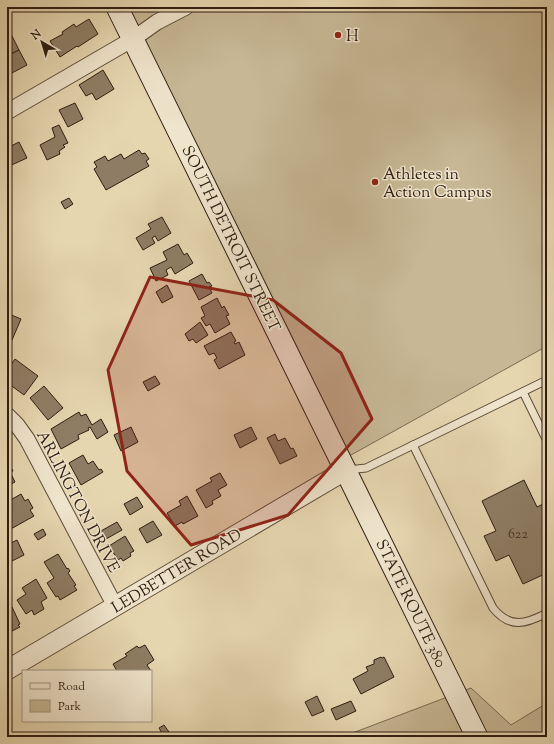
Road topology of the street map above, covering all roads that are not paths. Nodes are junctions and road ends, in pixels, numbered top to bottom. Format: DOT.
graph roads {
  1 [pos="117,7"];
  2 [pos="186,7"];
  3 [pos="133,39"];
  4 [pos="7,112"];
  5 [pos="547,380"];
  6 [pos="523,392"];
  7 [pos="7,415"];
  8 [pos="547,441"];
  9 [pos="413,446"];
  10 [pos="346,470"];
  11 [pos="115,606"];
  12 [pos="547,613"];
  13 [pos="7,670"];
  14 [pos="477,737"];
  1 -- 3 [label="main road, SOUTH DETROIT STREET"];
  2 -- 3 [label="street"];
  3 -- 4 [label="street"];
  3 -- 10 [label="main road, SOUTH DETROIT STREET"];
  5 -- 6 [label="lane"];
  6 -- 8 [label="lane"];
  6 -- 9 [label="lane"];
  7 -- 11 [label="street, ARLINGTON DRIVE"];
  9 -- 10 [label="lane"];
  9 -- 12 [label="lane"];
  10 -- 11 [label="street, LEDBETTER ROAD"];
  10 -- 14 [label="main road, STATE ROUTE 380"];
  11 -- 13 [label="street, LEDBETTER ROAD"];
}
